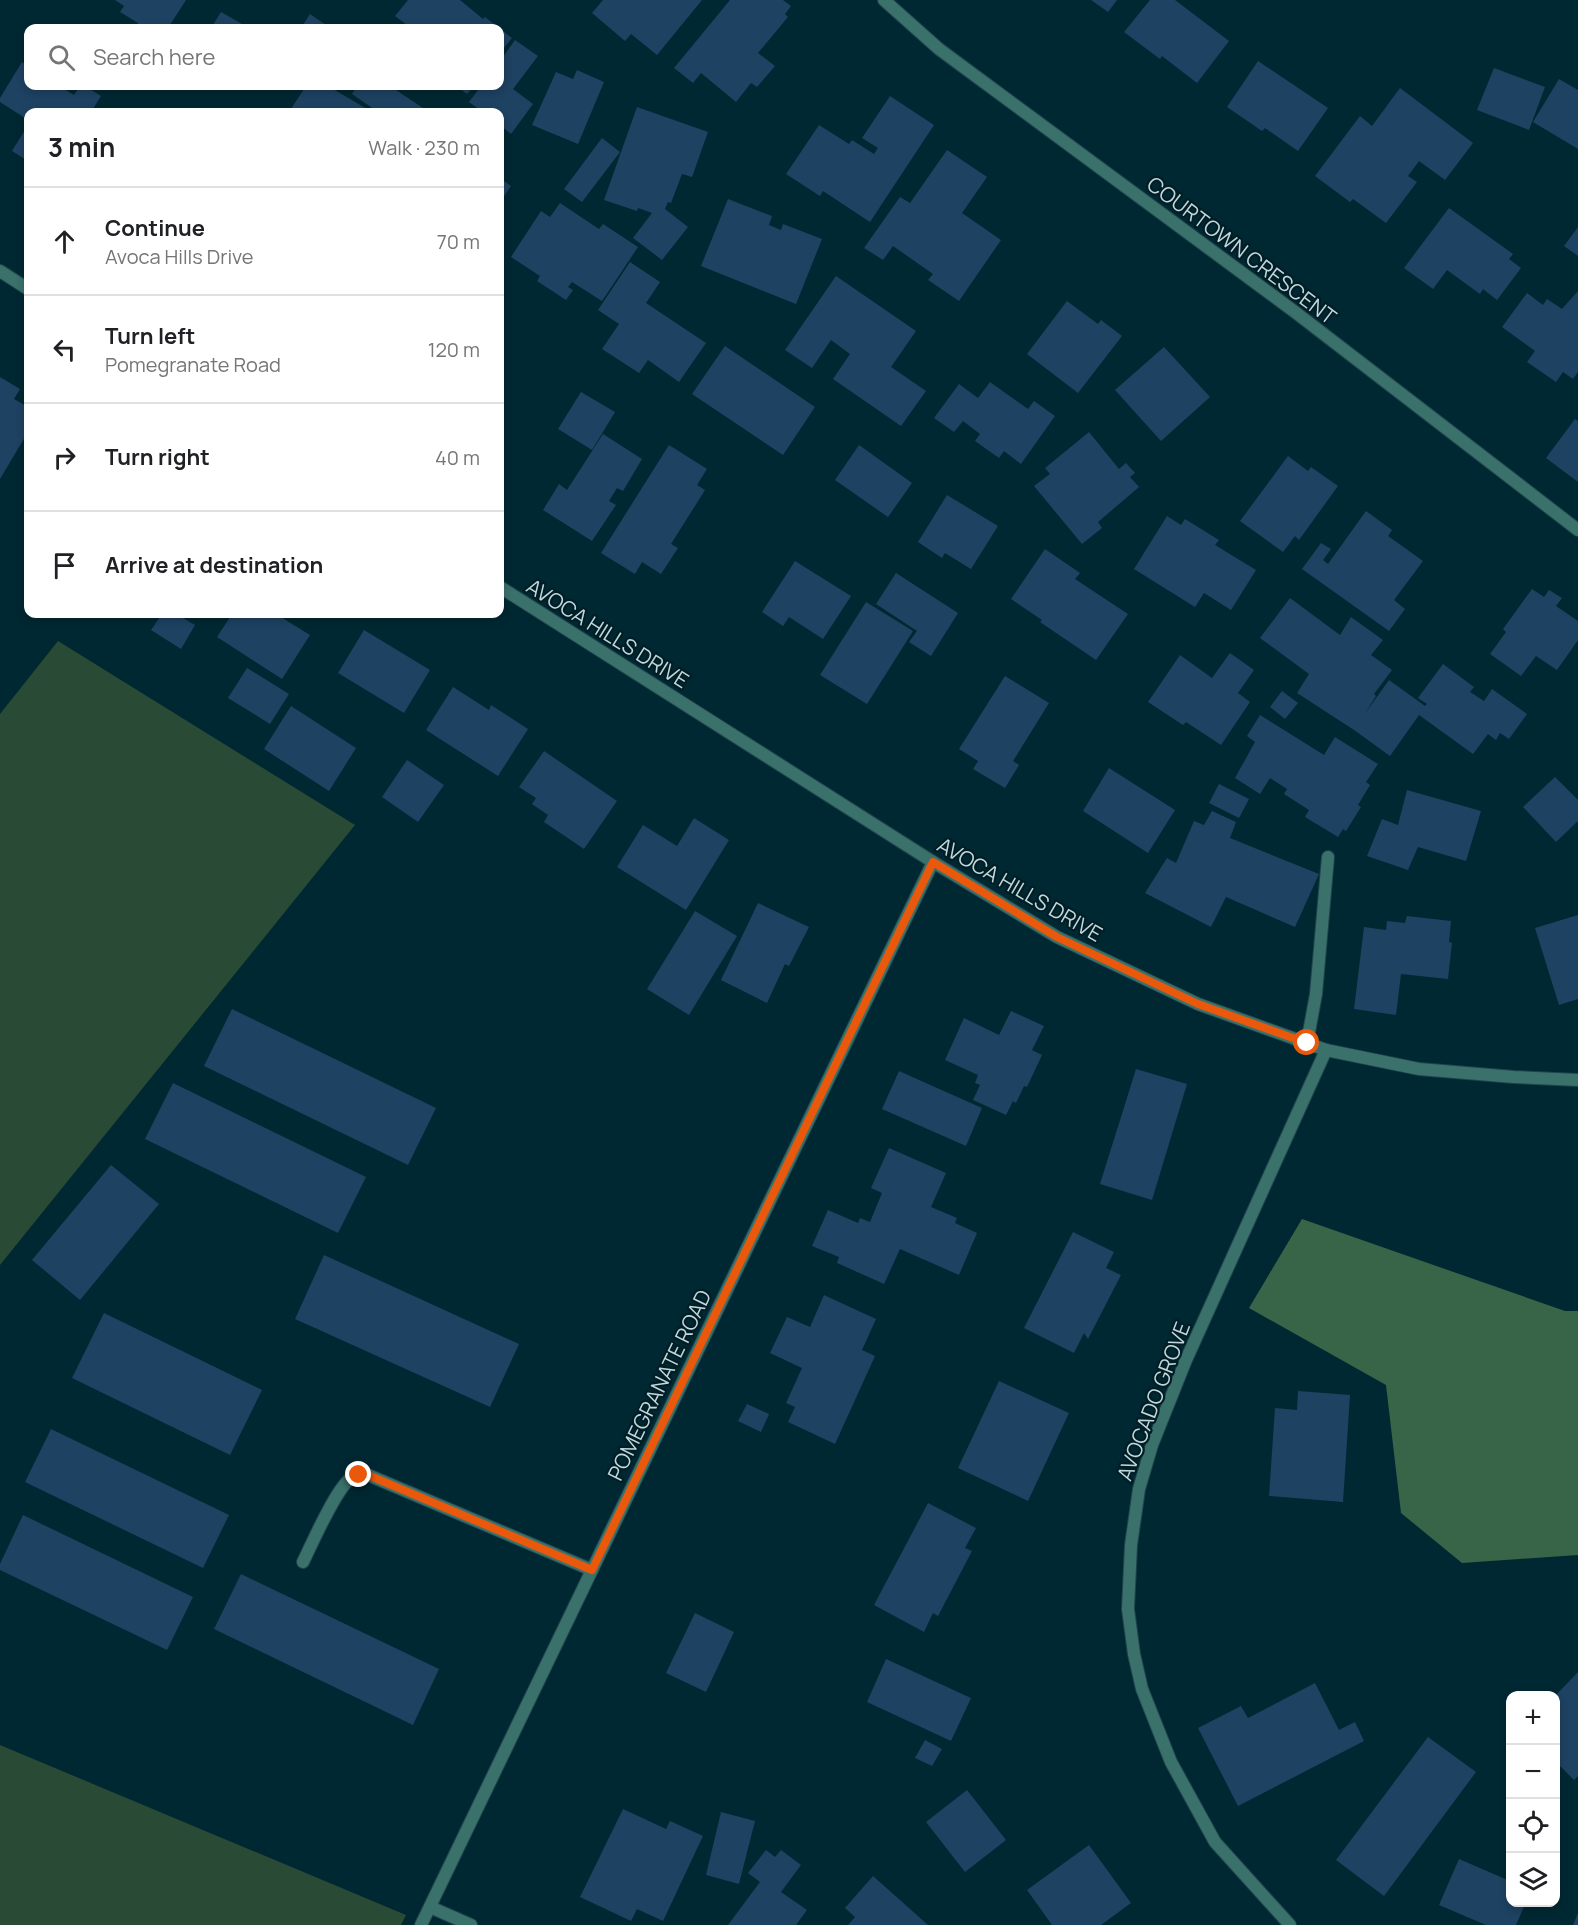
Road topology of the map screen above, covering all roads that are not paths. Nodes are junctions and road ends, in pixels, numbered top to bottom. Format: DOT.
graph roads {
  1 [pos="884,0"];
  2 [pos="0,271"];
  3 [pos="24,286"];
  4 [pos="1578,530"];
  5 [pos="504,590"];
  6 [pos="1328,857"];
  7 [pos="933,862"];
  8 [pos="1307,1043"];
  9 [pos="1326,1050"];
  10 [pos="1578,1080"];
  11 [pos="303,1562"];
  12 [pos="592,1570"];
  13 [pos="430,1907"];
  14 [pos="421,1925"];
  15 [pos="471,1925"];
  16 [pos="1290,1925"];
  1 -- 4 [label="street, COURTOWN CRESCENT"];
  2 -- 3 [label="street"];
  5 -- 7 [label="street, AVOCA HILLS DRIVE"];
  6 -- 8 [label="street"];
  7 -- 8 [label="street, AVOCA HILLS DRIVE"];
  7 -- 12 [label="street, POMEGRANATE ROAD"];
  8 -- 9 [label="street, AVOCA HILLS DRIVE"];
  9 -- 10 [label="street, AVOCA HILLS DRIVE"];
  9 -- 16 [label="street, AVOCADO GROVE"];
  11 -- 12 [label="street"];
  12 -- 13 [label="street, POMEGRANATE ROAD"];
  13 -- 14 [label="street, POMEGRANATE ROAD"];
  13 -- 15 [label="street"];
}
